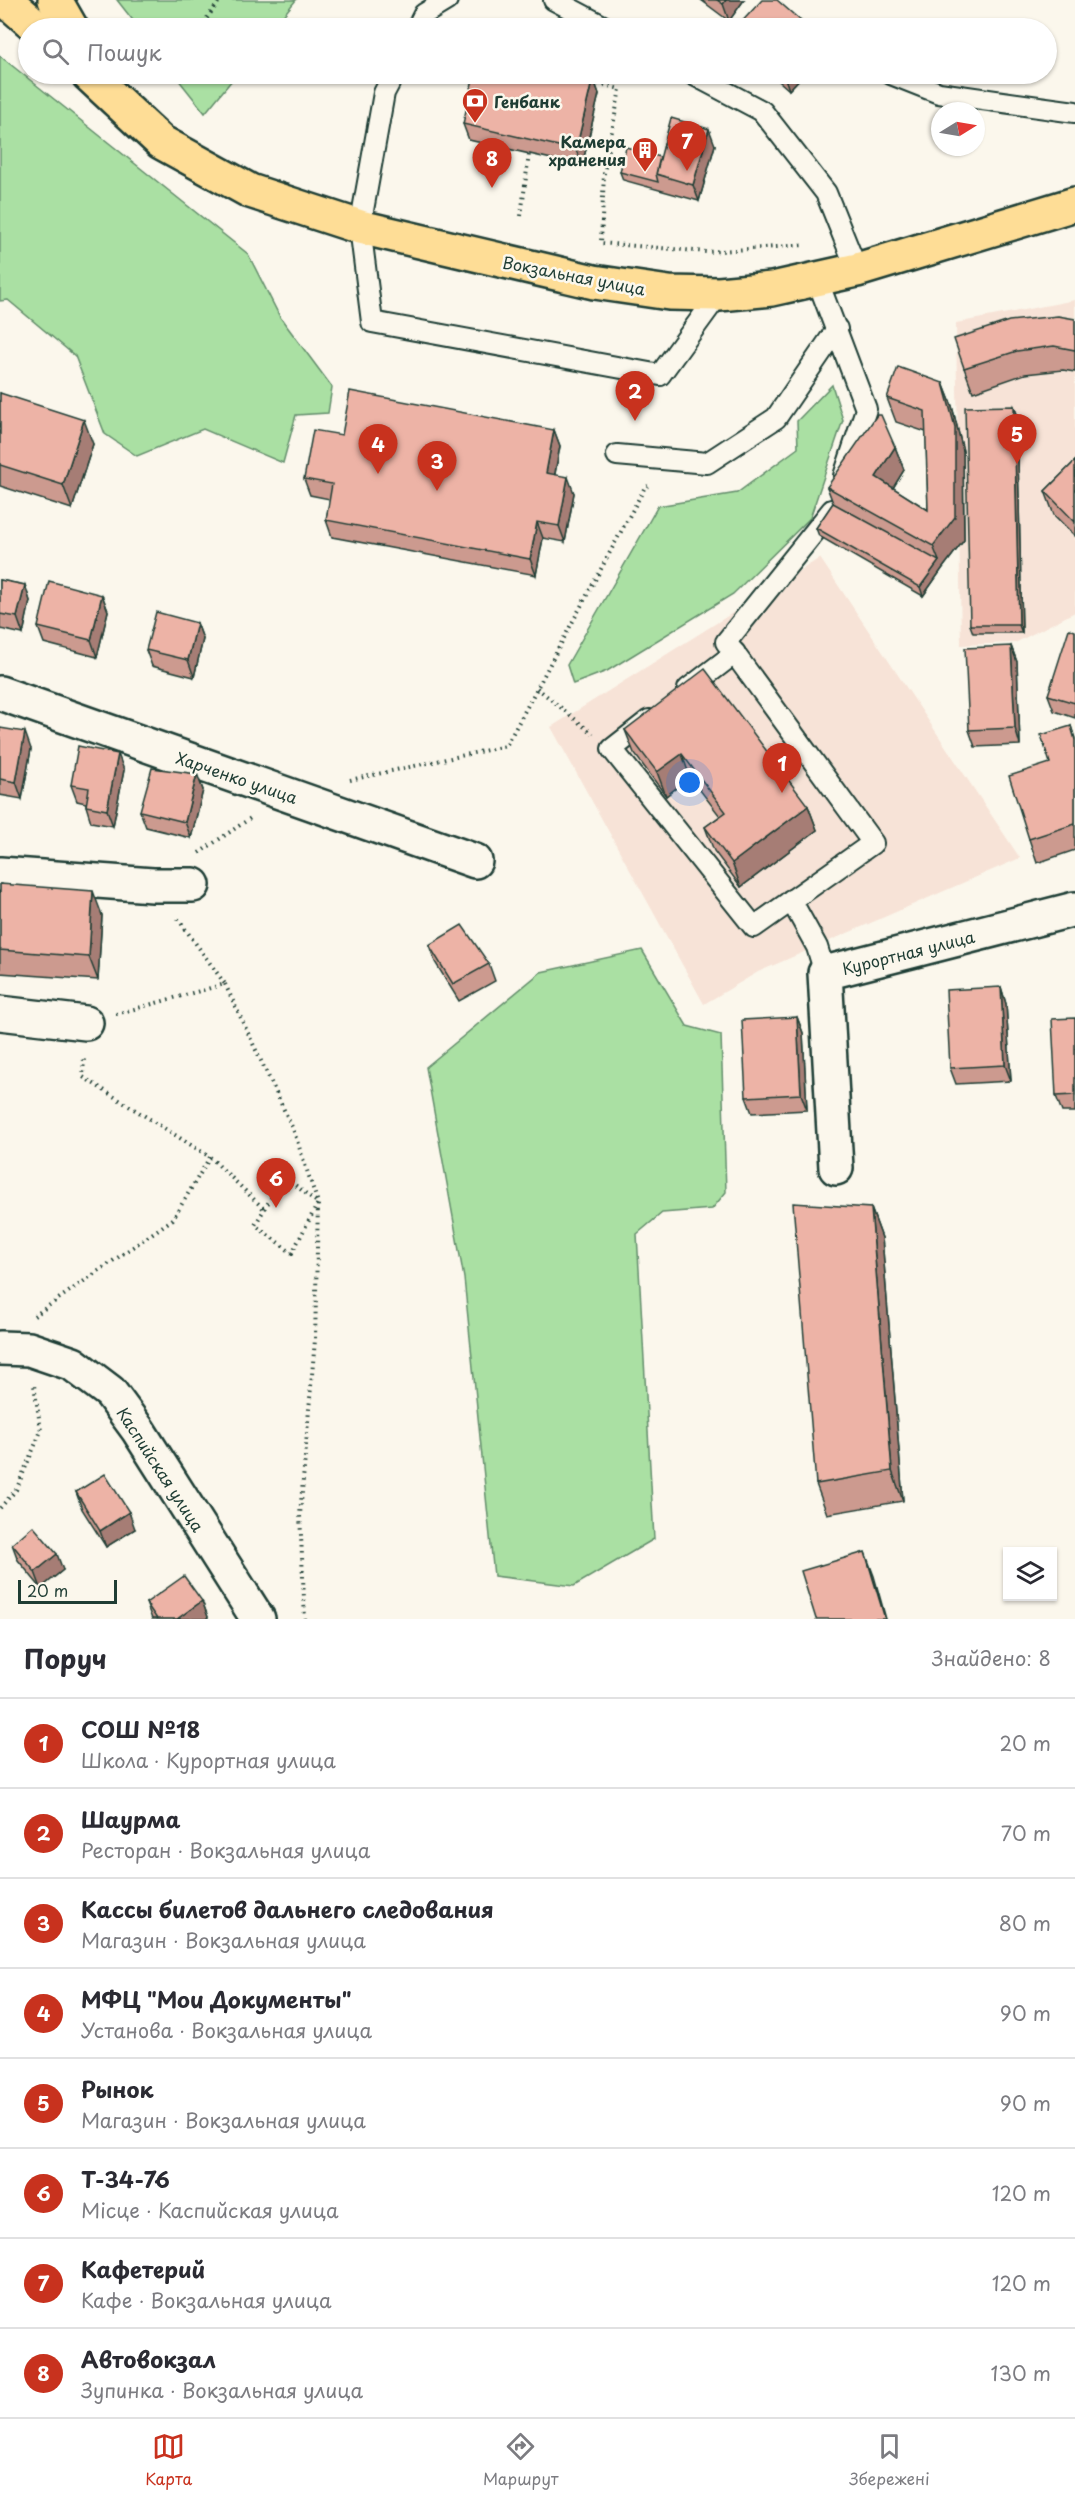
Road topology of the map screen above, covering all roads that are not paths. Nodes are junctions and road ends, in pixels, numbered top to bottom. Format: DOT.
graph roads {
  1 [pos="6,0"];
  2 [pos="55,0"];
  3 [pos="447,0"];
  4 [pos="554,0"];
  5 [pos="27,18"];
  6 [pos="65,18"];
  7 [pos="422,18"];
  8 [pos="588,18"];
  9 [pos="101,84"];
  10 [pos="389,84"];
  11 [pos="711,84"];
  12 [pos="916,84"];
  13 [pos="1075,112"];
  14 [pos="1075,204"];
  15 [pos="360,227"];
  16 [pos="857,270"];
  17 [pos="817,279"];
  18 [pos="719,294"];
  19 [pos="837,328"];
  20 [pos="617,455"];
  21 [pos="735,653"];
  22 [pos="0,693"];
  23 [pos="678,698"];
  24 [pos="659,712"];
  25 [pos="475,861"];
  26 [pos="0,874"];
  27 [pos="193,885"];
  28 [pos="791,900"];
  29 [pos="1075,909"];
  30 [pos="825,973"];
  31 [pos="0,1013"];
  32 [pos="86,1023"];
  33 [pos="836,1168"];
  34 [pos="14,1348"];
  35 [pos="258,1619"];
  1 -- 5 [label="main road"];
  2 -- 6 [label="main road"];
  3 -- 7 [label="lane"];
  4 -- 8 [label="lane"];
  9 -- 15 [label="main road, Вокзальная улица"];
  10 -- 15 [label="lane"];
  11 -- 16 [label="lane"];
  12 -- 13 [label="lane"];
  14 -- 16 [label="main road, Вокзальная улица"];
  15 -- 18 [label="main road, Вокзальная улица"];
  15 -- 18 [label="lane"];
  16 -- 17 [label="main road, Вокзальная улица"];
  17 -- 18 [label="main road, Вокзальная улица"];
  17 -- 19 [label="lane"];
  19 -- 20 [label="lane"];
  19 -- 21 [label="lane"];
  21 -- 23 [label="lane"];
  21 -- 28 [label="lane"];
  22 -- 25 [label="street, Харченко улица"];
  24 -- 28 [label="lane"];
  26 -- 27 [label="street"];
  28 -- 30 [label="lane"];
  29 -- 30 [label="street, Курортная улица"];
  30 -- 33 [label="street, Курортная улица"];
  31 -- 32 [label="street"];
  34 -- 35 [label="street, Каспийская улица"];
}
